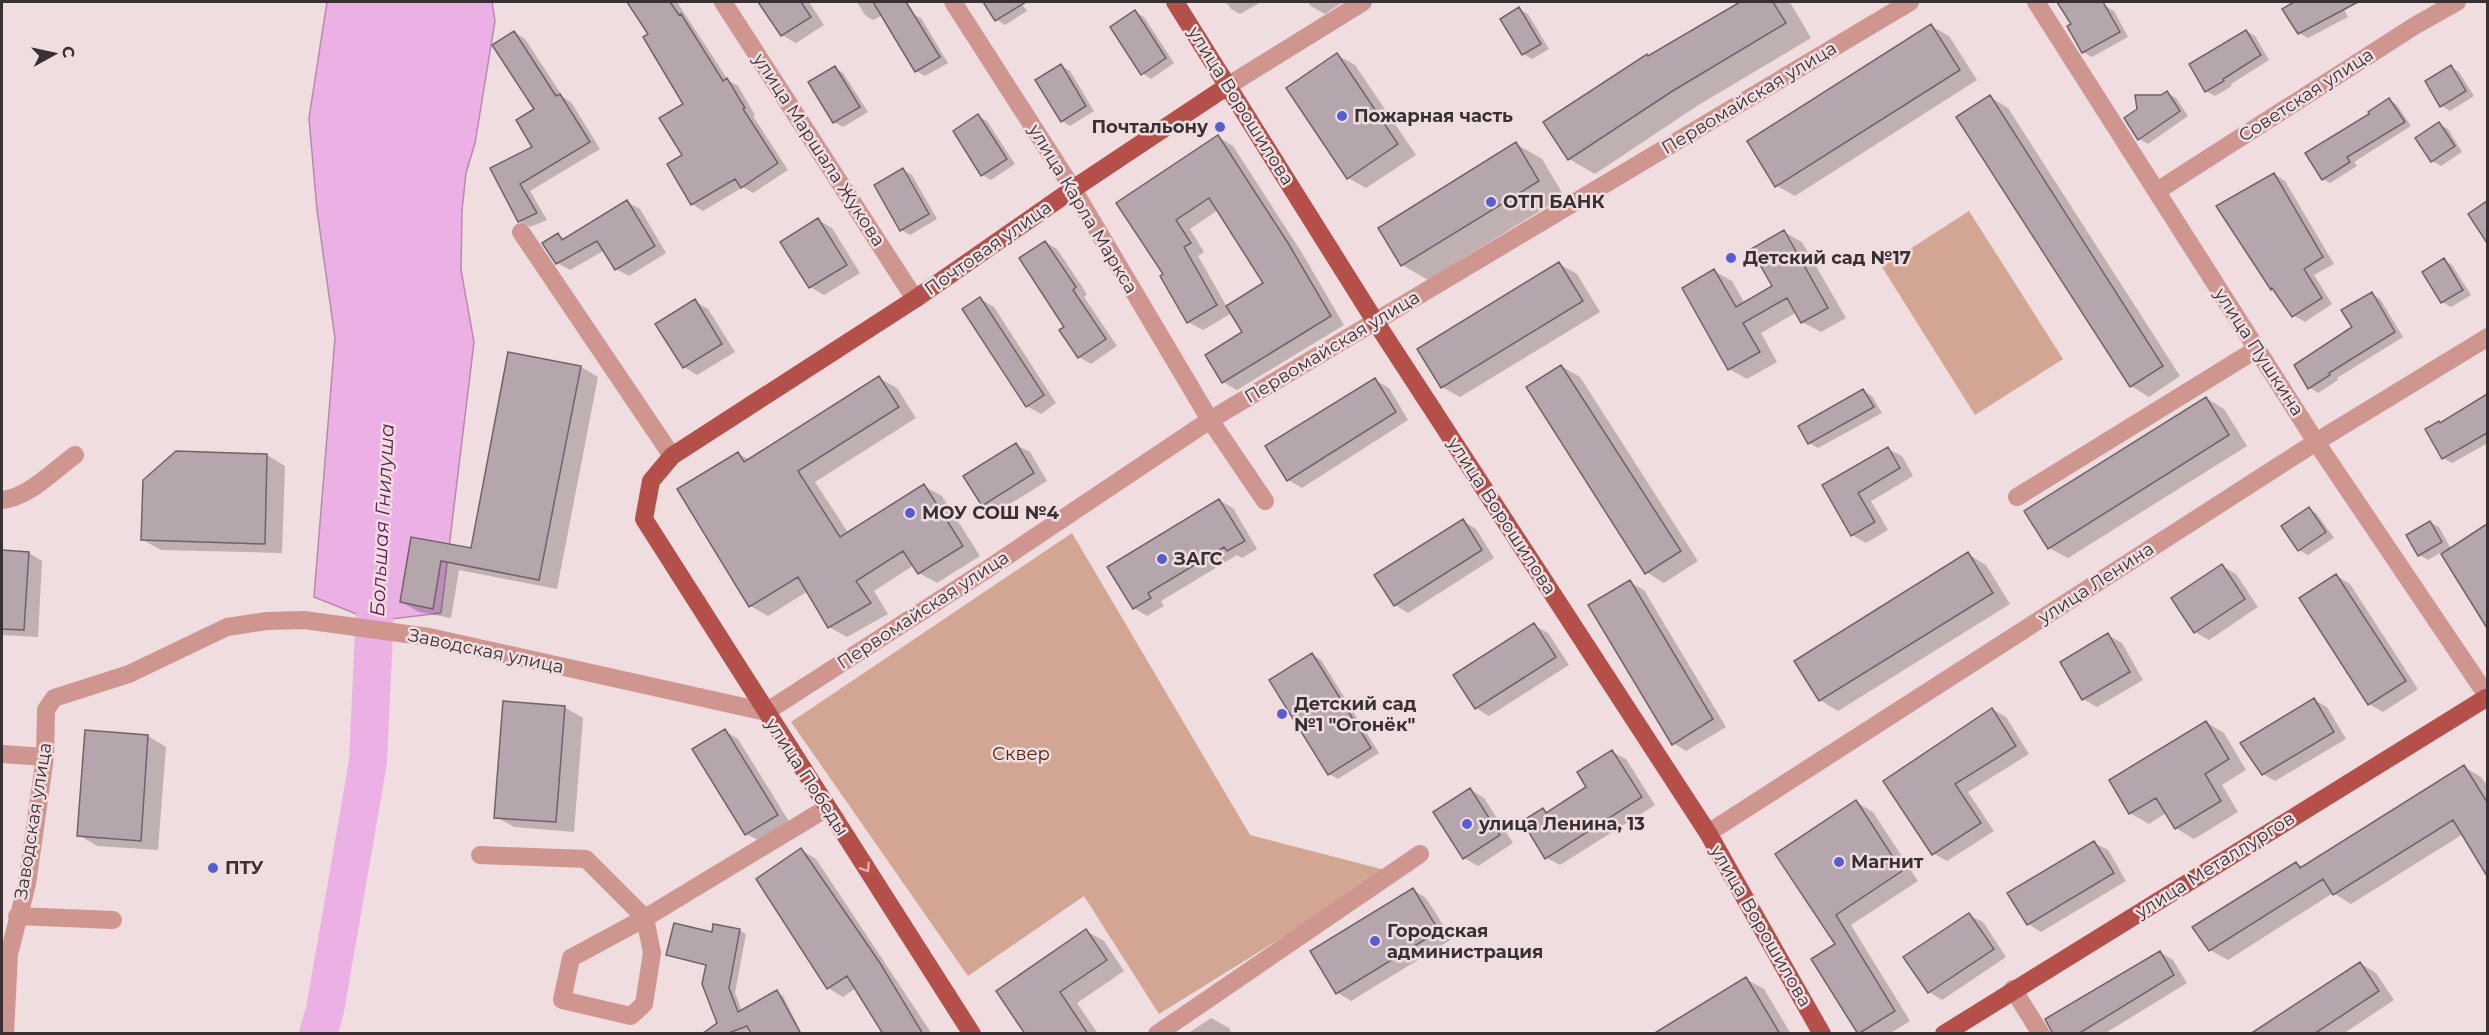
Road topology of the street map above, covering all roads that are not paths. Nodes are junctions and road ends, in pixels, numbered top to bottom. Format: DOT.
graph roads {
  1 [pos="723,2"];
  2 [pos="953,2"];
  3 [pos="1175,2"];
  4 [pos="1363,2"];
  5 [pos="1910,2"];
  6 [pos="2036,2"];
  7 [pos="2457,2"];
  8 [pos="1229,85"];
  9 [pos="1073,189"];
  10 [pos="2157,191"];
  11 [pos="521,232"];
  12 [pos="915,299"];
  13 [pos="1375,321"];
  14 [pos="2487,337"];
  15 [pos="2257,349"];
  16 [pos="1210,420"];
  17 [pos="2316,442"];
  18 [pos="75,454"];
  19 [pos="672,456"];
  20 [pos="2017,497"];
  21 [pos="2,500"];
  22 [pos="1265,501"];
  23 [pos="644,519"];
  24 [pos="2487,698"];
  25 [pos="766,712"];
  26 [pos="2,754"];
  27 [pos="45,757"];
  28 [pos="827,808"];
  29 [pos="1708,833"];
  30 [pos="1420,854"];
  31 [pos="480,855"];
  32 [pos="17,916"];
  33 [pos="645,918"];
  34 [pos="113,920"];
  35 [pos="2013,989"];
  36 [pos="5,1034"];
  37 [pos="972,1034"];
  38 [pos="1157,1034"];
  39 [pos="1822,1034"];
  40 [pos="1944,1034"];
  41 [pos="2041,1034"];
  1 -- 12 [label="street, улица Маршала Жукова"];
  2 -- 9 [label="street, улица Карла Маркса"];
  3 -- 8 [label="main road, улица Ворошилова"];
  4 -- 8 [label="street, Почтовая улица"];
  5 -- 13 [label="street, Первомайская улица"];
  6 -- 10 [label="street, улица Пушкина"];
  7 -- 10 [label="street, Советская улица"];
  8 -- 9 [label="main road, Почтовая улица"];
  8 -- 13 [label="main road, улица Ворошилова"];
  9 -- 12 [label="main road, Почтовая улица"];
  9 -- 16 [label="street, улица Карла Маркса"];
  10 -- 15 [label="street, улица Пушкина"];
  11 -- 19 [label="street"];
  12 -- 19 [label="main road, Почтовая улица"];
  13 -- 16 [label="street, Первомайская улица"];
  13 -- 29 [label="main road, улица Ворошилова"];
  14 -- 17 [label="street, улица Ленина"];
  15 -- 17 [label="street, улица Пушкина"];
  15 -- 20 [label="street"];
  16 -- 22 [label="street, улица Карла Маркса"];
  16 -- 25 [label="street, Первомайская улица"];
  17 -- 24 [label="street, улица Пушкина"];
  17 -- 29 [label="street, улица Ленина"];
  18 -- 21 [label="street"];
  19 -- 23 [label="main road, Почтовая улица"];
  23 -- 25 [label="main road, улица Победы"];
  24 -- 35 [label="main road, улица Металлургов"];
  25 -- 27 [label="street, Заводская улица"];
  25 -- 28 [label="main road, улица Победы"];
  26 -- 27 [label="street"];
  27 -- 32 [label="street, Заводская улица"];
  28 -- 33 [label="street"];
  28 -- 37 [label="main road, улица Победы, one-way"];
  29 -- 39 [label="main road, улица Ворошилова"];
  30 -- 38 [label="street"];
  31 -- 33 [label="street"];
  32 -- 34 [label="street"];
  32 -- 36 [label="street, Заводская улица"];
  33 -- 33 [label="street"];
  35 -- 40 [label="main road, улица Металлургов"];
  35 -- 41 [label="street"];
}
